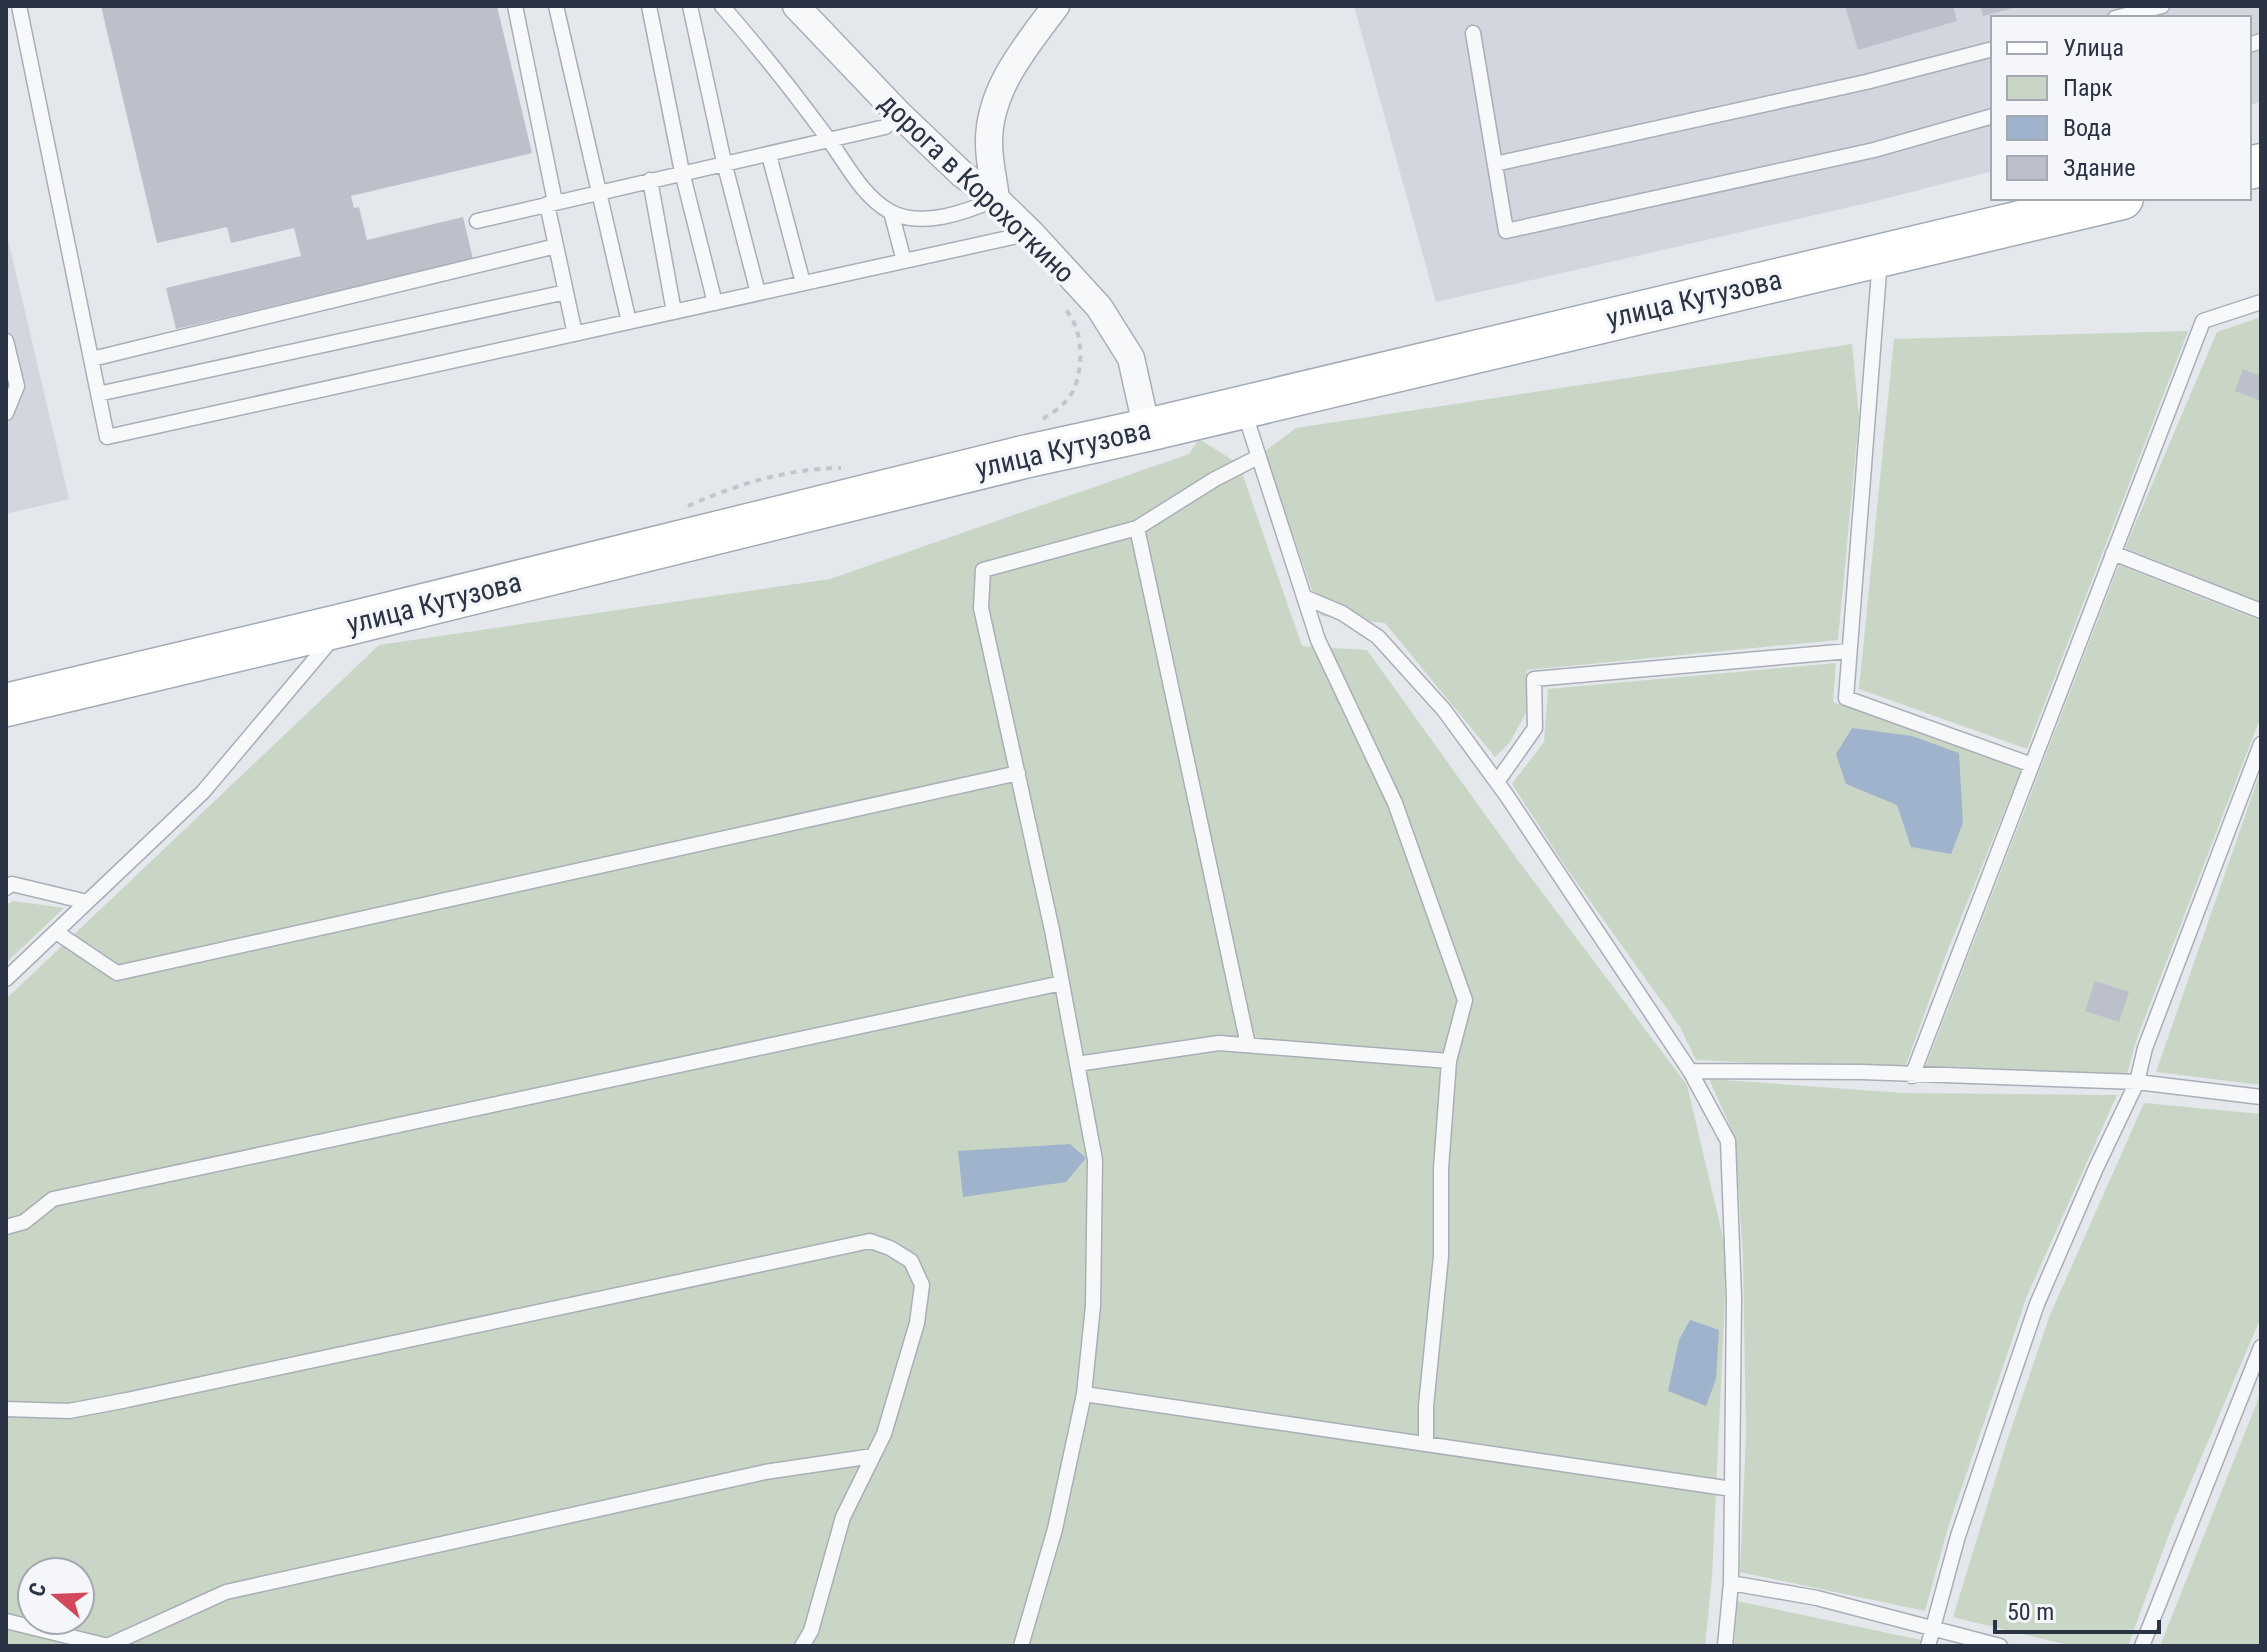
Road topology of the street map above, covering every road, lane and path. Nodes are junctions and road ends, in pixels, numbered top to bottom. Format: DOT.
graph roads {
  1 [pos="19,6"];
  2 [pos="515,6"];
  3 [pos="556,6"];
  4 [pos="649,6"];
  5 [pos="690,6"];
  6 [pos="722,6"];
  7 [pos="796,6"];
  8 [pos="1056,6"];
  9 [pos="2163,6"];
  10 [pos="2123,13"];
  11 [pos="1473,33"];
  12 [pos="1991,50"];
  13 [pos="899,114"];
  14 [pos="1991,117"];
  15 [pos="829,140"];
  16 [pos="769,155"];
  17 [pos="724,162"];
  18 [pos="1495,164"];
  19 [pos="682,172"];
  20 [pos="650,180"];
  21 [pos="599,192"];
  22 [pos="996,199"];
  23 [pos="2113,200"];
  24 [pos="551,203"];
  25 [pos="891,212"];
  26 [pos="477,221"];
  27 [pos="1031,233"];
  28 [pos="556,246"];
  29 [pos="1881,254"];
  30 [pos="904,261"];
  31 [pos="803,283"];
  32 [pos="566,292"];
  33 [pos="758,293"];
  34 [pos="2261,302"];
  35 [pos="715,303"];
  36 [pos="1062,304"];
  37 [pos="674,312"];
  38 [pos="629,322"];
  39 [pos="575,334"];
  40 [pos="6,341"];
  41 [pos="92,359"];
  42 [pos="98,394"];
  43 [pos="1243,406"];
  44 [pos="6,413"];
  45 [pos="1039,422"];
  46 [pos="1147,430"];
  47 [pos="1258,457"];
  48 [pos="849,468"];
  49 [pos="682,508"];
  50 [pos="1137,528"];
  51 [pos="2113,553"];
  52 [pos="1304,597"];
  53 [pos="2261,611"];
  54 [pos="343,625"];
  55 [pos="1849,651"];
  56 [pos="6,705"];
  57 [pos="2261,744"];
  58 [pos="2032,765"];
  59 [pos="1018,773"];
  60 [pos="1497,782"];
  61 [pos="6,888"];
  62 [pos="87,902"];
  63 [pos="56,932"];
  64 [pos="6,979"];
  65 [pos="1062,983"];
  66 [pos="1248,1045"];
  67 [pos="1449,1061"];
  68 [pos="1077,1064"];
  69 [pos="1690,1071"];
  70 [pos="1912,1076"];
  71 [pos="2137,1082"];
  72 [pos="2261,1097"];
  73 [pos="6,1227"];
  74 [pos="2261,1347"];
  75 [pos="1084,1394"];
  76 [pos="6,1409"];
  77 [pos="1426,1444"];
  78 [pos="873,1456"];
  79 [pos="1732,1489"];
  80 [pos="1731,1583"];
  81 [pos="6,1621"];
  82 [pos="1932,1630"];
  83 [pos="107,1646"];
  84 [pos="802,1646"];
  85 [pos="1021,1646"];
  86 [pos="1725,1646"];
  87 [pos="1928,1646"];
  88 [pos="2000,1646"];
  89 [pos="2142,1646"];
  1 -- 41 [label="lane"];
  2 -- 24 [label="lane"];
  3 -- 21 [label="lane"];
  4 -- 19 [label="lane"];
  5 -- 17 [label="lane"];
  6 -- 15 [label="lane"];
  7 -- 13 [label="street, дорога в Корохоткино"];
  8 -- 22 [label="street"];
  9 -- 10 [label="lane"];
  11 -- 18 [label="lane"];
  12 -- 18 [label="lane"];
  13 -- 15 [label="lane"];
  13 -- 22 [label="street, дорога в Корохоткино"];
  14 -- 18 [label="lane"];
  15 -- 16 [label="lane"];
  15 -- 25 [label="lane"];
  16 -- 17 [label="lane"];
  16 -- 31 [label="lane"];
  17 -- 19 [label="lane"];
  17 -- 33 [label="lane"];
  19 -- 20 [label="lane"];
  19 -- 35 [label="lane"];
  20 -- 21 [label="lane"];
  20 -- 37 [label="lane"];
  21 -- 24 [label="lane"];
  21 -- 38 [label="lane"];
  22 -- 25 [label="lane"];
  22 -- 27 [label="street, дорога в Корохоткино"];
  23 -- 29 [label="main road, улица Кутузова"];
  24 -- 26 [label="lane"];
  24 -- 28 [label="lane"];
  25 -- 30 [label="lane"];
  27 -- 30 [label="lane"];
  27 -- 46 [label="street, дорога в Корохоткино"];
  28 -- 32 [label="lane"];
  28 -- 41 [label="lane"];
  29 -- 43 [label="main road, улица Кутузова"];
  29 -- 55 [label="lane"];
  30 -- 31 [label="lane"];
  31 -- 33 [label="lane"];
  32 -- 39 [label="lane"];
  32 -- 42 [label="lane"];
  33 -- 35 [label="lane"];
  34 -- 51 [label="lane"];
  35 -- 37 [label="lane"];
  36 -- 45 [label="path"];
  37 -- 38 [label="lane"];
  38 -- 39 [label="lane"];
  39 -- 42 [label="lane"];
  40 -- 44 [label="lane"];
  41 -- 42 [label="lane"];
  43 -- 46 [label="main road, улица Кутузова"];
  43 -- 47 [label="lane"];
  46 -- 54 [label="main road, улица Кутузова"];
  47 -- 50 [label="lane"];
  47 -- 52 [label="lane"];
  48 -- 49 [label="path"];
  50 -- 59 [label="lane"];
  50 -- 66 [label="lane"];
  51 -- 53 [label="lane"];
  51 -- 58 [label="lane"];
  52 -- 60 [label="lane"];
  52 -- 67 [label="lane"];
  54 -- 56 [label="main road, улица Кутузова"];
  54 -- 62 [label="lane"];
  55 -- 58 [label="lane"];
  55 -- 60 [label="lane"];
  57 -- 71 [label="lane"];
  58 -- 70 [label="lane"];
  59 -- 63 [label="lane"];
  59 -- 65 [label="lane"];
  60 -- 69 [label="lane"];
  61 -- 62 [label="lane"];
  62 -- 63 [label="lane"];
  63 -- 64 [label="lane"];
  65 -- 68 [label="lane"];
  65 -- 73 [label="lane"];
  66 -- 67 [label="lane"];
  66 -- 68 [label="lane"];
  67 -- 77 [label="lane"];
  68 -- 75 [label="lane"];
  69 -- 70 [label="lane"];
  69 -- 79 [label="lane"];
  70 -- 71 [label="lane"];
  71 -- 72 [label="lane"];
  71 -- 82 [label="lane"];
  74 -- 89 [label="lane"];
  75 -- 77 [label="lane"];
  75 -- 85 [label="lane"];
  76 -- 78 [label="lane"];
  77 -- 79 [label="lane"];
  78 -- 83 [label="lane"];
  78 -- 84 [label="lane"];
  79 -- 80 [label="lane"];
  80 -- 82 [label="lane"];
  80 -- 86 [label="lane"];
  81 -- 83 [label="lane"];
  82 -- 87 [label="lane"];
  82 -- 88 [label="lane"];
}
